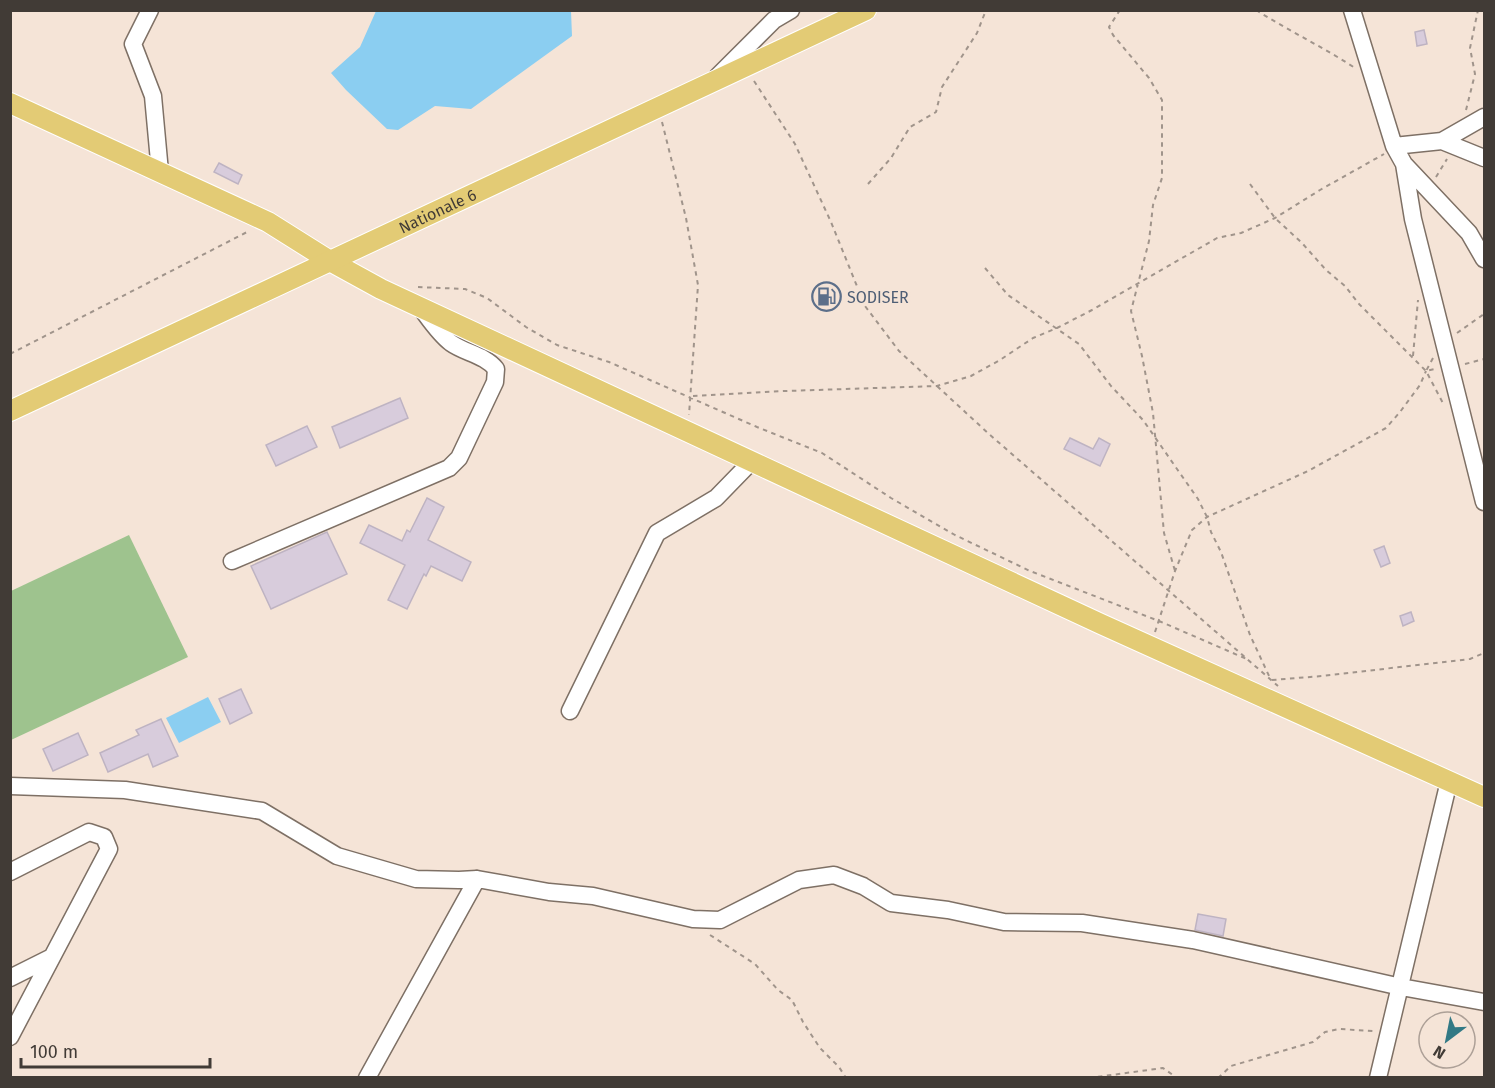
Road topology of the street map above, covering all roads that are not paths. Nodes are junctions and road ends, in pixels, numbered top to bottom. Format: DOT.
graph roads {
  1 [pos="150,10"];
  2 [pos="791,10"];
  3 [pos="866,10"];
  4 [pos="1352,10"];
  5 [pos="712,82"];
  6 [pos="10,103"];
  7 [pos="1485,117"];
  8 [pos="1442,141"];
  9 [pos="1394,146"];
  10 [pos="1485,158"];
  11 [pos="1404,164"];
  12 [pos="160,172"];
  13 [pos="1485,259"];
  14 [pos="330,261"];
  15 [pos="420,307"];
  16 [pos="10,411"];
  17 [pos="752,461"];
  18 [pos="1485,502"];
  19 [pos="232,561"];
  20 [pos="570,711"];
  21 [pos="1449,780"];
  22 [pos="10,786"];
  23 [pos="1485,797"];
  24 [pos="10,872"];
  25 [pos="477,879"];
  26 [pos="52,957"];
  27 [pos="10,978"];
  28 [pos="1401,987"];
  29 [pos="1485,1002"];
  30 [pos="10,1037"];
  31 [pos="367,1077"];
  32 [pos="1378,1077"];
  1 -- 12 [label="street"];
  2 -- 5 [label="street"];
  3 -- 5 [label="main road, Nationale 6"];
  4 -- 9 [label="street"];
  5 -- 14 [label="main road, Nationale 6"];
  6 -- 12 [label="main road"];
  7 -- 8 [label="street"];
  8 -- 9 [label="street"];
  8 -- 10 [label="street"];
  9 -- 11 [label="street"];
  11 -- 13 [label="street"];
  11 -- 18 [label="street"];
  12 -- 14 [label="main road"];
  14 -- 15 [label="main road"];
  14 -- 16 [label="main road, Nationale 6"];
  15 -- 17 [label="main road"];
  15 -- 19 [label="street"];
  17 -- 20 [label="street"];
  17 -- 21 [label="main road"];
  21 -- 23 [label="main road"];
  21 -- 28 [label="street"];
  22 -- 25 [label="street"];
  24 -- 26 [label="street"];
  25 -- 28 [label="street"];
  25 -- 31 [label="street"];
  26 -- 27 [label="street"];
  26 -- 30 [label="street"];
  28 -- 29 [label="street"];
  28 -- 32 [label="street"];
}
